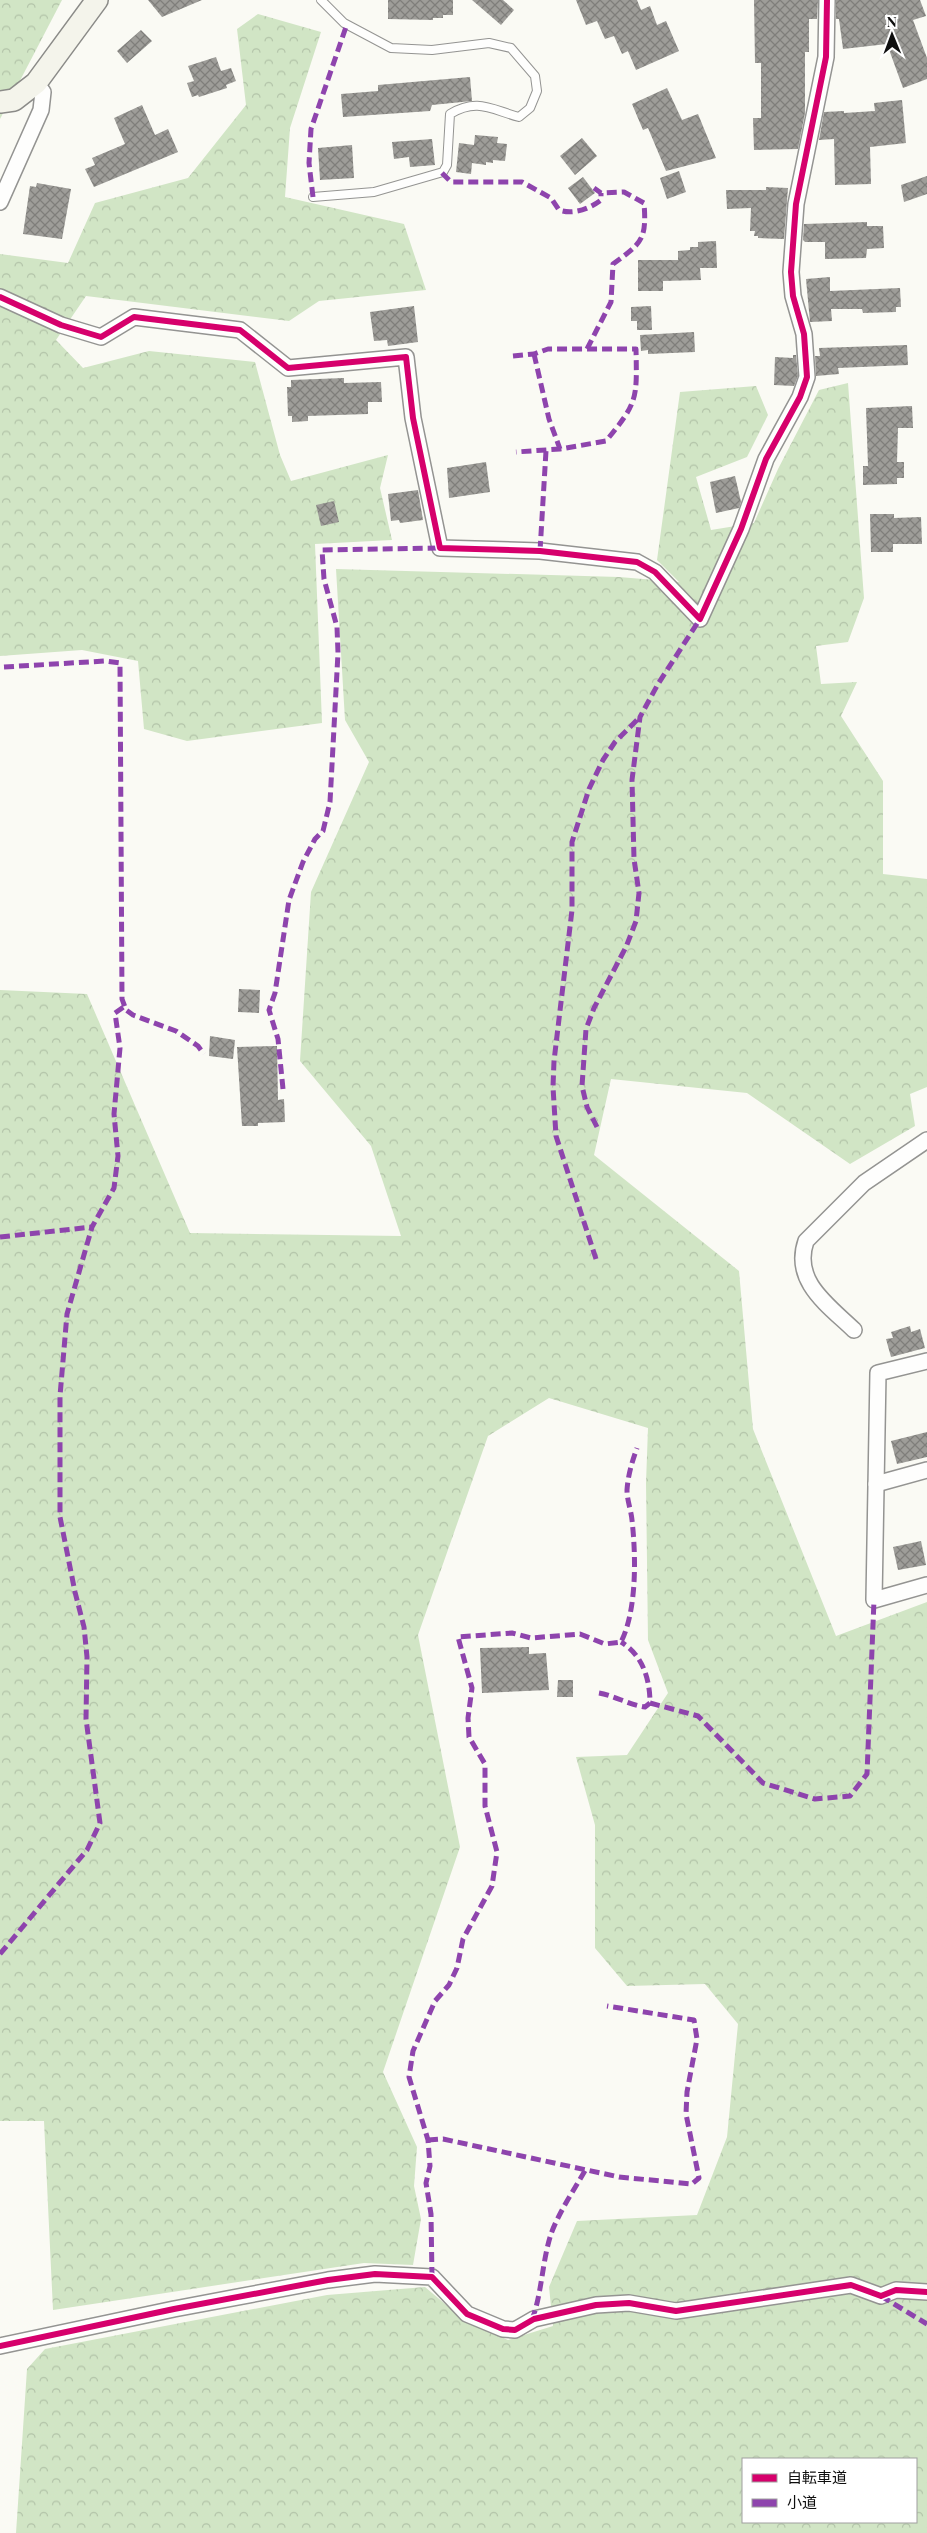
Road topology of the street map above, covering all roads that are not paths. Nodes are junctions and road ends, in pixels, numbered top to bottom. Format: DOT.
graph roads {
  1 [pos="97,0"];
  2 [pos="321,0"];
  3 [pos="826,0"];
  4 [pos="36,83"];
  5 [pos="0,102"];
  6 [pos="313,197"];
  7 [pos="0,202"];
  8 [pos="0,297"];
  9 [pos="927,1140"];
  10 [pos="854,1330"];
  11 [pos="927,1360"];
  12 [pos="927,1470"];
  13 [pos="876,1484"];
  14 [pos="927,1585"];
  15 [pos="927,2292"];
  16 [pos="0,2346"];
  1 -- 4 [label="main road"];
  2 -- 6 [label="lane"];
  3 -- 8 [label="street"];
  4 -- 5 [label="main road"];
  4 -- 7 [label="street"];
  9 -- 10 [label="street"];
  11 -- 13 [label="street"];
  12 -- 13 [label="street"];
  13 -- 14 [label="street"];
  15 -- 16 [label="street"];
}
